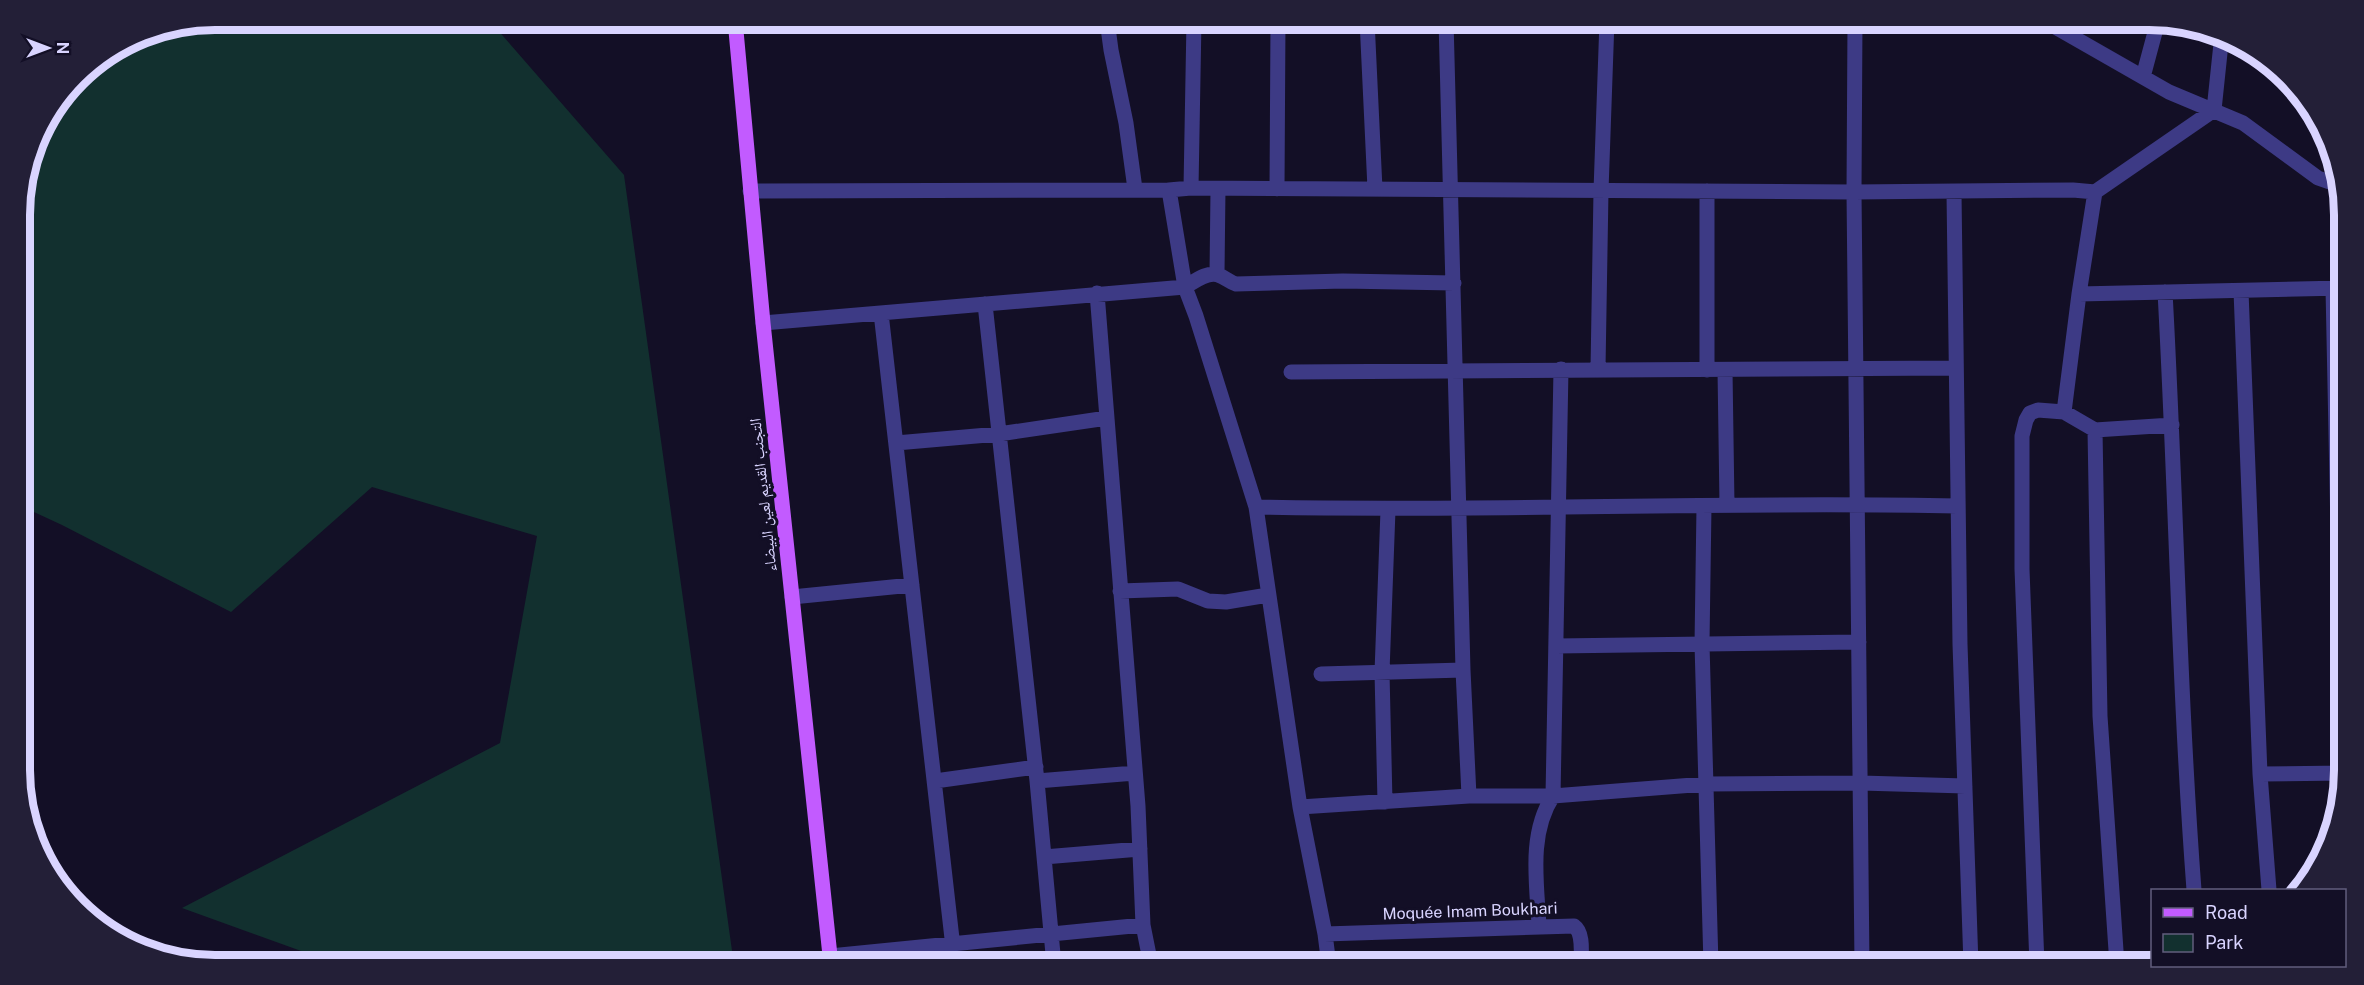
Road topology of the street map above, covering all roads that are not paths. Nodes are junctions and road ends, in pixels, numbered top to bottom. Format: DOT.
graph roads {
  1 [pos="736,30"];
  2 [pos="1109,30"];
  3 [pos="1194,30"];
  4 [pos="1278,30"];
  5 [pos="1367,30"];
  6 [pos="1446,30"];
  7 [pos="1607,30"];
  8 [pos="1856,30"];
  9 [pos="2061,30"];
  10 [pos="2156,30"];
  11 [pos="2221,44"];
  12 [pos="2143,77"];
  13 [pos="2214,110"];
  14 [pos="2331,182"];
  15 [pos="1191,188"];
  16 [pos="1136,189"];
  17 [pos="1218,189"];
  18 [pos="1277,189"];
  19 [pos="1375,189"];
  20 [pos="1169,190"];
  21 [pos="1451,190"];
  22 [pos="1601,190"];
  23 [pos="750,191"];
  24 [pos="1707,191"];
  25 [pos="1854,192"];
  26 [pos="2095,192"];
  27 [pos="1954,193"];
  28 [pos="1217,274"];
  29 [pos="1454,282"];
  30 [pos="1185,286"];
  31 [pos="2334,288"];
  32 [pos="2241,291"];
  33 [pos="2165,292"];
  34 [pos="1097,293"];
  35 [pos="2079,294"];
  36 [pos="985,304"];
  37 [pos="880,313"];
  38 [pos="763,323"];
  39 [pos="1955,368"];
  40 [pos="1561,369"];
  41 [pos="1598,369"];
  42 [pos="1455,370"];
  43 [pos="1707,370"];
  44 [pos="1725,370"];
  45 [pos="1856,370"];
  46 [pos="1291,372"];
  47 [pos="2064,412"];
  48 [pos="1107,418"];
  49 [pos="2172,425"];
  50 [pos="2095,430"];
  51 [pos="999,434"];
  52 [pos="896,443"];
  53 [pos="1857,504"];
  54 [pos="1704,506"];
  55 [pos="1727,506"];
  56 [pos="1957,506"];
  57 [pos="1256,507"];
  58 [pos="1560,507"];
  59 [pos="1461,509"];
  60 [pos="1388,510"];
  61 [pos="912,585"];
  62 [pos="1120,591"];
  63 [pos="1268,595"];
  64 [pos="792,597"];
  65 [pos="1859,642"];
  66 [pos="1702,644"];
  67 [pos="1556,645"];
  68 [pos="1464,670"];
  69 [pos="1382,672"];
  70 [pos="1322,674"];
  71 [pos="1135,773"];
  72 [pos="1037,774"];
  73 [pos="2260,774"];
  74 [pos="2334,774"];
  75 [pos="935,781"];
  76 [pos="1861,783"];
  77 [pos="1706,784"];
  78 [pos="1965,786"];
  79 [pos="1469,796"];
  80 [pos="1553,796"];
  81 [pos="1385,802"];
  82 [pos="1300,807"];
  83 [pos="1140,849"];
  84 [pos="1044,857"];
  85 [pos="2194,889"];
  86 [pos="2269,889"];
  87 [pos="1143,925"];
  88 [pos="1539,926"];
  89 [pos="1051,934"];
  90 [pos="1325,934"];
  91 [pos="952,944"];
  92 [pos="830,955"];
  93 [pos="874,955"];
  94 [pos="954,955"];
  95 [pos="1053,955"];
  96 [pos="1149,955"];
  97 [pos="1328,955"];
  98 [pos="1581,955"];
  99 [pos="1712,955"];
  100 [pos="1862,955"];
  101 [pos="1971,955"];
  102 [pos="2037,955"];
  103 [pos="2116,955"];
  1 -- 23 [label="main road, التجنب القديم لعين البيضاء"];
  2 -- 16 [label="street"];
  3 -- 15 [label="street"];
  4 -- 18 [label="street"];
  5 -- 19 [label="street"];
  6 -- 21 [label="street"];
  7 -- 22 [label="street"];
  8 -- 25 [label="street"];
  9 -- 12 [label="street"];
  10 -- 12 [label="street"];
  11 -- 13 [label="street"];
  12 -- 13 [label="street"];
  13 -- 14 [label="street"];
  13 -- 26 [label="street"];
  15 -- 17 [label="street"];
  15 -- 20 [label="street"];
  16 -- 20 [label="street"];
  16 -- 23 [label="street"];
  17 -- 18 [label="street"];
  17 -- 28 [label="street"];
  18 -- 19 [label="street"];
  19 -- 21 [label="street"];
  20 -- 30 [label="street"];
  21 -- 22 [label="street"];
  21 -- 29 [label="street"];
  22 -- 24 [label="street"];
  22 -- 41 [label="street"];
  23 -- 38 [label="main road, التجنب القديم لعين البيضاء"];
  24 -- 25 [label="street"];
  24 -- 43 [label="street"];
  25 -- 27 [label="street"];
  25 -- 45 [label="street"];
  26 -- 27 [label="street"];
  26 -- 35 [label="street"];
  27 -- 39 [label="street"];
  28 -- 29 [label="street"];
  28 -- 30 [label="street"];
  29 -- 42 [label="street"];
  30 -- 34 [label="street"];
  30 -- 57 [label="street"];
  31 -- 32 [label="street"];
  32 -- 33 [label="street"];
  32 -- 73 [label="street"];
  33 -- 35 [label="street"];
  33 -- 49 [label="street"];
  34 -- 36 [label="street"];
  34 -- 48 [label="street"];
  35 -- 47 [label="street"];
  36 -- 37 [label="street"];
  36 -- 51 [label="street"];
  37 -- 38 [label="street"];
  37 -- 52 [label="street"];
  38 -- 64 [label="main road, التجنب القديم لعين البيضاء"];
  39 -- 45 [label="street"];
  39 -- 56 [label="street"];
  40 -- 41 [label="street"];
  40 -- 42 [label="street"];
  40 -- 58 [label="street"];
  41 -- 43 [label="street"];
  42 -- 46 [label="street"];
  42 -- 59 [label="street"];
  43 -- 44 [label="street"];
  44 -- 45 [label="street"];
  44 -- 55 [label="street"];
  45 -- 53 [label="street"];
  47 -- 50 [label="street"];
  47 -- 102 [label="street"];
  48 -- 51 [label="street"];
  48 -- 62 [label="street"];
  49 -- 50 [label="street"];
  49 -- 85 [label="street"];
  50 -- 103 [label="street"];
  51 -- 52 [label="street"];
  51 -- 72 [label="street"];
  52 -- 61 [label="street"];
  53 -- 55 [label="street"];
  53 -- 56 [label="street"];
  53 -- 65 [label="street"];
  54 -- 55 [label="street"];
  54 -- 58 [label="street"];
  54 -- 66 [label="street"];
  56 -- 78 [label="street"];
  57 -- 60 [label="street"];
  57 -- 63 [label="street"];
  58 -- 59 [label="street"];
  58 -- 67 [label="street"];
  59 -- 60 [label="street"];
  59 -- 68 [label="street"];
  60 -- 69 [label="street"];
  61 -- 64 [label="street"];
  61 -- 75 [label="street"];
  62 -- 63 [label="street"];
  62 -- 71 [label="street"];
  63 -- 82 [label="street"];
  64 -- 92 [label="main road, التجنب القديم لعين البيضاء"];
  65 -- 66 [label="street"];
  65 -- 76 [label="street"];
  66 -- 67 [label="street"];
  66 -- 77 [label="street"];
  67 -- 80 [label="street"];
  68 -- 69 [label="street"];
  68 -- 79 [label="street"];
  69 -- 70 [label="street"];
  69 -- 81 [label="street"];
  71 -- 72 [label="street"];
  71 -- 83 [label="street"];
  72 -- 75 [label="street"];
  72 -- 84 [label="street"];
  73 -- 74 [label="street"];
  73 -- 86 [label="street"];
  75 -- 91 [label="street"];
  76 -- 77 [label="street"];
  76 -- 78 [label="street"];
  76 -- 100 [label="street"];
  77 -- 80 [label="street"];
  77 -- 99 [label="street"];
  78 -- 101 [label="street"];
  79 -- 80 [label="street"];
  79 -- 81 [label="street"];
  80 -- 88 [label="street"];
  81 -- 82 [label="street"];
  82 -- 90 [label="street"];
  83 -- 84 [label="street"];
  83 -- 87 [label="street"];
  84 -- 89 [label="street"];
  87 -- 89 [label="street"];
  87 -- 96 [label="street"];
  88 -- 90 [label="street, Moquée Imam Boukhari"];
  88 -- 98 [label="street, Moquée Imam Boukhari"];
  89 -- 91 [label="street"];
  89 -- 95 [label="street"];
  90 -- 97 [label="street"];
  91 -- 93 [label="street"];
  91 -- 94 [label="street"];
}
